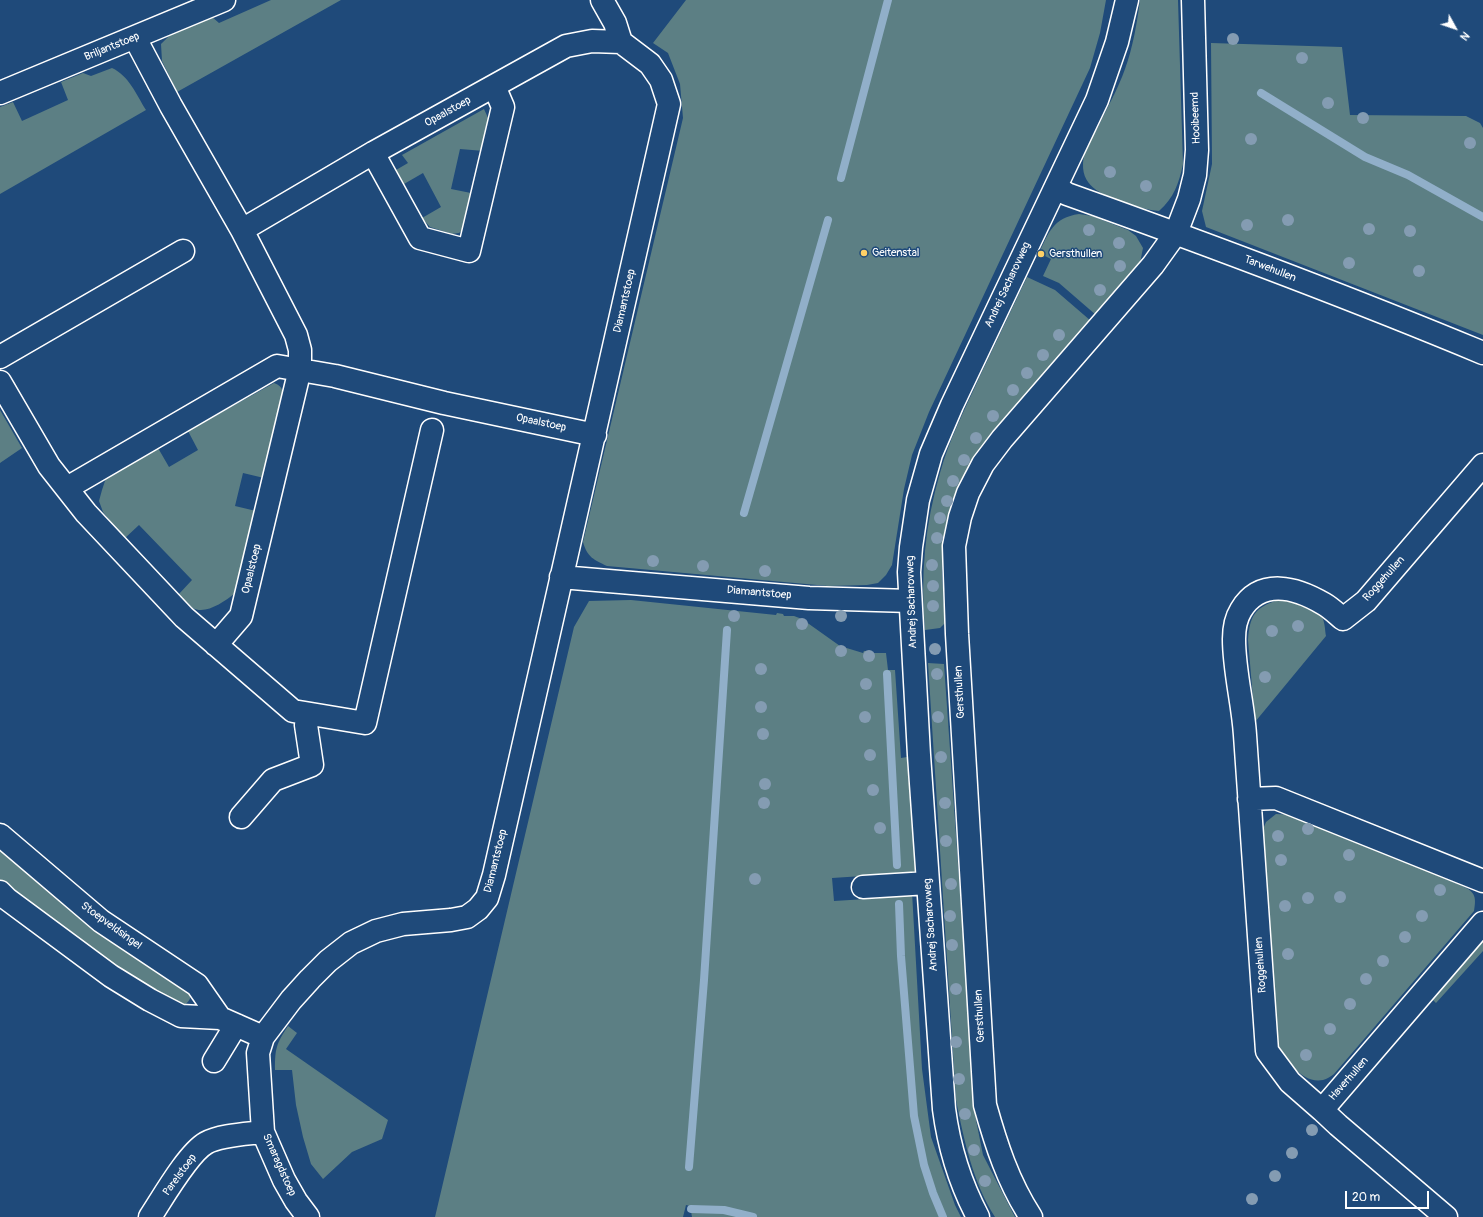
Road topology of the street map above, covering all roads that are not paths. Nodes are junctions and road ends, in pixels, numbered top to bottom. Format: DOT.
graph roads {
  1 [pos="224,0"];
  2 [pos="602,0"];
  3 [pos="1127,0"];
  4 [pos="1193,0"];
  5 [pos="135,38"];
  6 [pos="621,42"];
  7 [pos="494,86"];
  8 [pos="0,93"];
  9 [pos="373,153"];
  10 [pos="1056,187"];
  11 [pos="242,230"];
  12 [pos="1176,233"];
  13 [pos="183,251"];
  14 [pos="1483,352"];
  15 [pos="0,357"];
  16 [pos="300,369"];
  17 [pos="0,382"];
  18 [pos="432,430"];
  19 [pos="595,435"];
  20 [pos="1483,465"];
  21 [pos="67,488"];
  22 [pos="561,577"];
  23 [pos="910,600"];
  24 [pos="216,645"];
  25 [pos="309,714"];
  26 [pos="1249,799"];
  27 [pos="241,817"];
  28 [pos="0,835"];
  29 [pos="1483,881"];
  30 [pos="928,883"];
  31 [pos="863,887"];
  32 [pos="0,892"];
  33 [pos="1483,924"];
  34 [pos="228,1022"];
  35 [pos="263,1037"];
  36 [pos="214,1061"];
  37 [pos="1322,1110"];
  38 [pos="263,1132"];
  39 [pos="150,1217"];
  40 [pos="308,1217"];
  41 [pos="978,1217"];
  42 [pos="1031,1217"];
  43 [pos="1446,1217"];
  1 -- 5 [label="street, Briljantstoep"];
  2 -- 6 [label="street"];
  3 -- 10 [label="street, Andrej Sacharovweg"];
  4 -- 12 [label="street, Hooibeemd"];
  5 -- 8 [label="street, Briljantstoep"];
  5 -- 11 [label="street, Opaalstoep"];
  6 -- 7 [label="street, Opaalstoep"];
  6 -- 19 [label="street, Diamantstoep"];
  7 -- 9 [label="street, Opaalstoep"];
  7 -- 9 [label="street"];
  9 -- 11 [label="street, Opaalstoep"];
  10 -- 12 [label="street, Tarwehullen"];
  10 -- 23 [label="street, Andrej Sacharovweg"];
  11 -- 16 [label="street, Opaalstoep"];
  12 -- 14 [label="street, Tarwehullen"];
  12 -- 42 [label="street, Gersthullen"];
  13 -- 15 [label="street"];
  16 -- 19 [label="street, Opaalstoep"];
  16 -- 21 [label="street, Opaalstoep"];
  16 -- 24 [label="street, Opaalstoep"];
  17 -- 21 [label="street"];
  18 -- 25 [label="street"];
  19 -- 22 [label="street, Diamantstoep"];
  20 -- 26 [label="street, Roggehullen"];
  21 -- 24 [label="street"];
  22 -- 23 [label="street, Diamantstoep"];
  22 -- 35 [label="street, Diamantstoep"];
  23 -- 30 [label="street, Andrej Sacharovweg"];
  24 -- 25 [label="street"];
  25 -- 27 [label="street"];
  26 -- 29 [label="street"];
  26 -- 37 [label="street, Roggehullen"];
  28 -- 34 [label="street, Stoepveldsingel"];
  30 -- 31 [label="street"];
  30 -- 41 [label="street, Andrej Sacharovweg"];
  32 -- 34 [label="street"];
  33 -- 37 [label="street, Haverhullen"];
  34 -- 35 [label="street"];
  34 -- 36 [label="street"];
  35 -- 38 [label="street, Smaragdstoep"];
  37 -- 43 [label="street, Haverhullen"];
  38 -- 39 [label="street, Parelstoep"];
  38 -- 40 [label="street, Smaragdstoep"];
}
